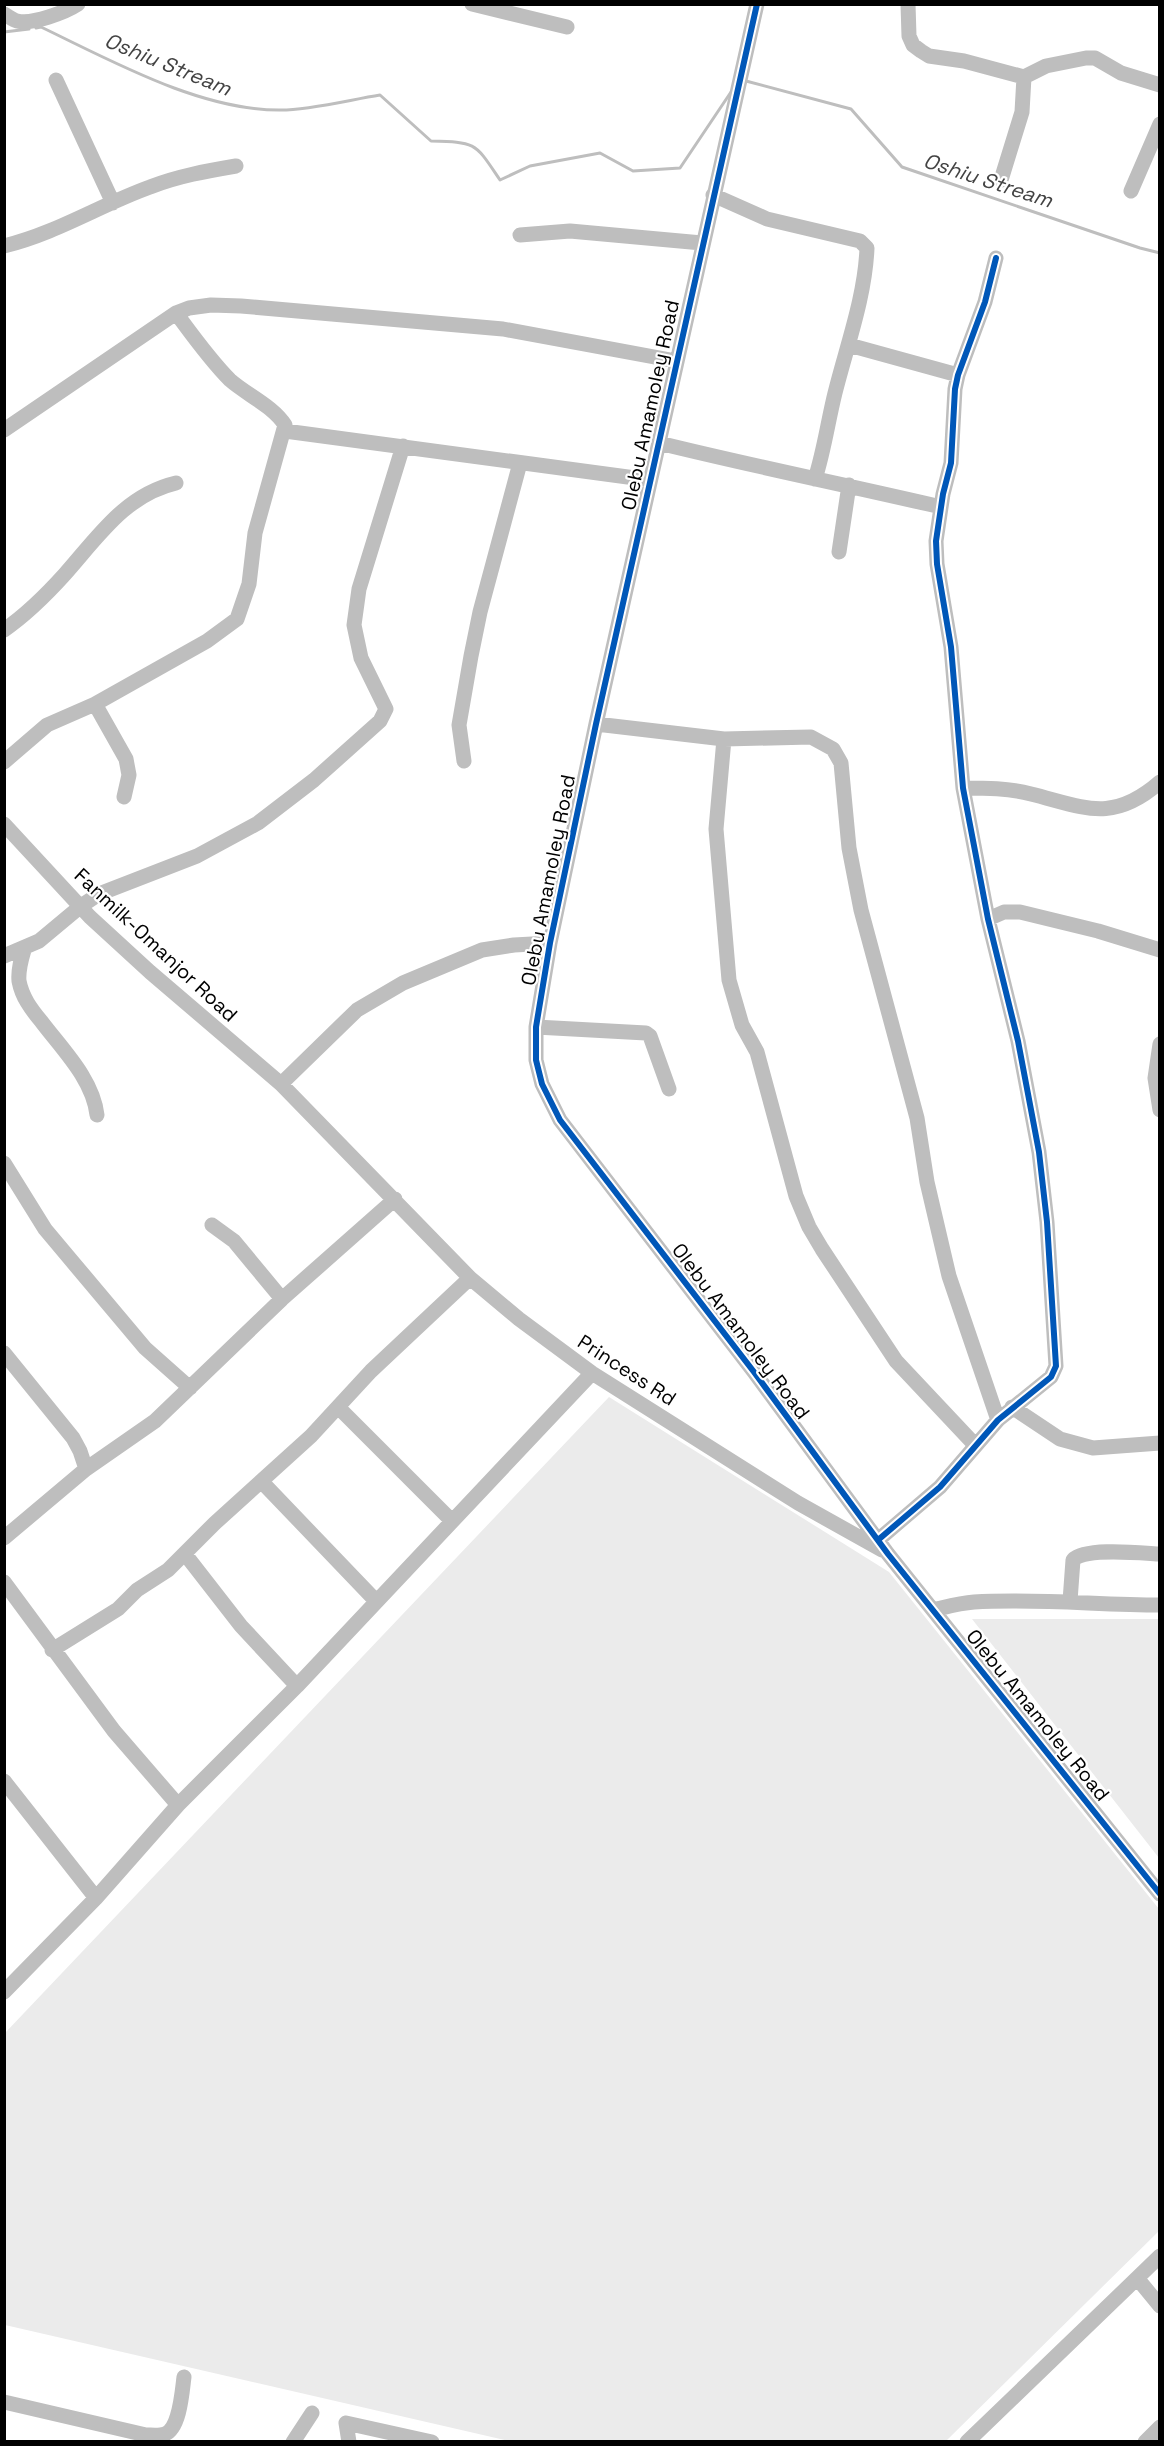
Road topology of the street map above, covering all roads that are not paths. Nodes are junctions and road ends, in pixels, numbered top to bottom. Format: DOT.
graph roads {
  1 [pos="78,4"];
  2 [pos="472,4"];
  3 [pos="757,4"];
  4 [pos="908,4"];
  5 [pos="4,14"];
  6 [pos="567,27"];
  7 [pos="1024,77"];
  8 [pos="56,80"];
  9 [pos="1160,85"];
  10 [pos="1160,124"];
  11 [pos="236,166"];
  12 [pos="1001,180"];
  13 [pos="1131,191"];
  14 [pos="713,195"];
  15 [pos="113,203"];
  16 [pos="520,235"];
  17 [pos="702,243"];
  18 [pos="4,246"];
  19 [pos="996,258"];
  20 [pos="176,313"];
  21 [pos="849,345"];
  22 [pos="676,361"];
  23 [pos="958,375"];
  24 [pos="4,430"];
  25 [pos="285,431"];
  26 [pos="659,443"];
  27 [pos="403,446"];
  28 [pos="520,463"];
  29 [pos="815,478"];
  30 [pos="650,480"];
  31 [pos="176,483"];
  32 [pos="849,485"];
  33 [pos="941,507"];
  34 [pos="839,552"];
  35 [pos="4,630"];
  36 [pos="95,704"];
  37 [pos="596,724"];
  38 [pos="724,739"];
  39 [pos="464,761"];
  40 [pos="4,762"];
  41 [pos="1160,782"];
  42 [pos="963,788"];
  43 [pos="124,797"];
  44 [pos="4,824"];
  45 [pos="81,906"];
  46 [pos="988,920"];
  47 [pos="550,943"];
  48 [pos="24,950"];
  49 [pos="1160,950"];
  50 [pos="4,956"];
  51 [pos="536,1028"];
  52 [pos="1160,1044"];
  53 [pos="281,1084"];
  54 [pos="669,1089"];
  55 [pos="1160,1110"];
  56 [pos="97,1115"];
  57 [pos="4,1163"];
  58 [pos="395,1199"];
  59 [pos="212,1225"];
  60 [pos="470,1278"];
  61 [pos="282,1299"];
  62 [pos="4,1353"];
  63 [pos="592,1373"];
  64 [pos="190,1388"];
  65 [pos="1012,1407"];
  66 [pos="339,1408"];
  67 [pos="998,1420"];
  68 [pos="1160,1443"];
  69 [pos="975,1445"];
  70 [pos="86,1469"];
  71 [pos="262,1482"];
  72 [pos="452,1521"];
  73 [pos="4,1538"];
  74 [pos="878,1540"];
  75 [pos="185,1554"];
  76 [pos="888,1554"];
  77 [pos="1160,1554"];
  78 [pos="4,1582"];
  79 [pos="376,1601"];
  80 [pos="1070,1601"];
  81 [pos="1160,1605"];
  82 [pos="933,1610"];
  83 [pos="52,1650"];
  84 [pos="297,1686"];
  85 [pos="4,1781"];
  86 [pos="178,1805"];
  87 [pos="1160,1894"];
  88 [pos="96,1898"];
  89 [pos="4,1992"];
  90 [pos="1160,2256"];
  91 [pos="1137,2277"];
  92 [pos="1160,2306"];
  93 [pos="184,2378"];
  94 [pos="4,2402"];
  95 [pos="312,2413"];
  96 [pos="1160,2427"];
  97 [pos="293,2442"];
  98 [pos="349,2442"];
  99 [pos="432,2442"];
  100 [pos="967,2442"];
  101 [pos="1145,2442"];
  1 -- 5 [label="street"];
  2 -- 6 [label="street"];
  3 -- 14 [label="street, Olebu Amamoley Road"];
  4 -- 7 [label="street"];
  7 -- 9 [label="street"];
  7 -- 12 [label="street"];
  8 -- 15 [label="street"];
  10 -- 13 [label="street"];
  11 -- 15 [label="street"];
  14 -- 17 [label="street, Olebu Amamoley Road"];
  14 -- 21 [label="street"];
  15 -- 18 [label="street"];
  16 -- 17 [label="street"];
  17 -- 22 [label="street, Olebu Amamoley Road"];
  19 -- 23 [label="street"];
  20 -- 22 [label="street"];
  20 -- 24 [label="street"];
  20 -- 25 [label="street"];
  21 -- 23 [label="street"];
  21 -- 29 [label="street"];
  22 -- 26 [label="street, Olebu Amamoley Road"];
  23 -- 33 [label="street"];
  25 -- 27 [label="street"];
  25 -- 36 [label="street"];
  26 -- 29 [label="street"];
  26 -- 30 [label="street, Olebu Amamoley Road"];
  27 -- 28 [label="street"];
  27 -- 45 [label="street"];
  28 -- 30 [label="street"];
  28 -- 39 [label="street"];
  29 -- 32 [label="street"];
  30 -- 37 [label="street, Olebu Amamoley Road"];
  31 -- 35 [label="street"];
  32 -- 33 [label="street"];
  32 -- 34 [label="street"];
  33 -- 42 [label="street"];
  36 -- 40 [label="street"];
  36 -- 43 [label="street"];
  37 -- 38 [label="street"];
  37 -- 47 [label="street, Olebu Amamoley Road"];
  38 -- 67 [label="street"];
  38 -- 69 [label="street"];
  41 -- 42 [label="street"];
  42 -- 46 [label="street"];
  44 -- 45 [label="street, Fanmilk-Omanjor Road"];
  45 -- 48 [label="street"];
  45 -- 53 [label="street, Fanmilk-Omanjor Road"];
  46 -- 49 [label="street"];
  46 -- 65 [label="street"];
  47 -- 51 [label="street, Olebu Amamoley Road"];
  47 -- 53 [label="street"];
  48 -- 50 [label="street"];
  48 -- 56 [label="street"];
  51 -- 54 [label="street"];
  51 -- 74 [label="street, Olebu Amamoley Road"];
  52 -- 55 [label="street"];
  53 -- 58 [label="street, Princess Rd"];
  57 -- 64 [label="street"];
  58 -- 60 [label="street, Princess Rd"];
  58 -- 61 [label="street"];
  59 -- 61 [label="street"];
  60 -- 63 [label="street, Princess Rd"];
  60 -- 66 [label="street"];
  61 -- 64 [label="street"];
  62 -- 70 [label="street"];
  63 -- 72 [label="street"];
  63 -- 76 [label="street, Princess Rd"];
  64 -- 70 [label="street"];
  65 -- 67 [label="street"];
  65 -- 68 [label="street"];
  66 -- 71 [label="street"];
  66 -- 72 [label="street"];
  67 -- 69 [label="street"];
  69 -- 74 [label="street"];
  70 -- 73 [label="street"];
  71 -- 75 [label="street"];
  71 -- 79 [label="street"];
  72 -- 79 [label="street"];
  74 -- 76 [label="street, Olebu Amamoley Road"];
  75 -- 83 [label="street"];
  75 -- 84 [label="street"];
  76 -- 82 [label="street, Olebu Amamoley Road"];
  77 -- 80 [label="street"];
  78 -- 83 [label="street"];
  79 -- 84 [label="street"];
  80 -- 81 [label="street"];
  80 -- 82 [label="street"];
  82 -- 87 [label="street, Olebu Amamoley Road"];
  83 -- 86 [label="street"];
  84 -- 86 [label="street"];
  85 -- 88 [label="street"];
  86 -- 88 [label="street"];
  88 -- 89 [label="street"];
  90 -- 91 [label="street"];
  91 -- 92 [label="street"];
  91 -- 100 [label="street"];
  93 -- 94 [label="street"];
  95 -- 97 [label="street"];
  96 -- 101 [label="street"];
  98 -- 99 [label="street"];
}
